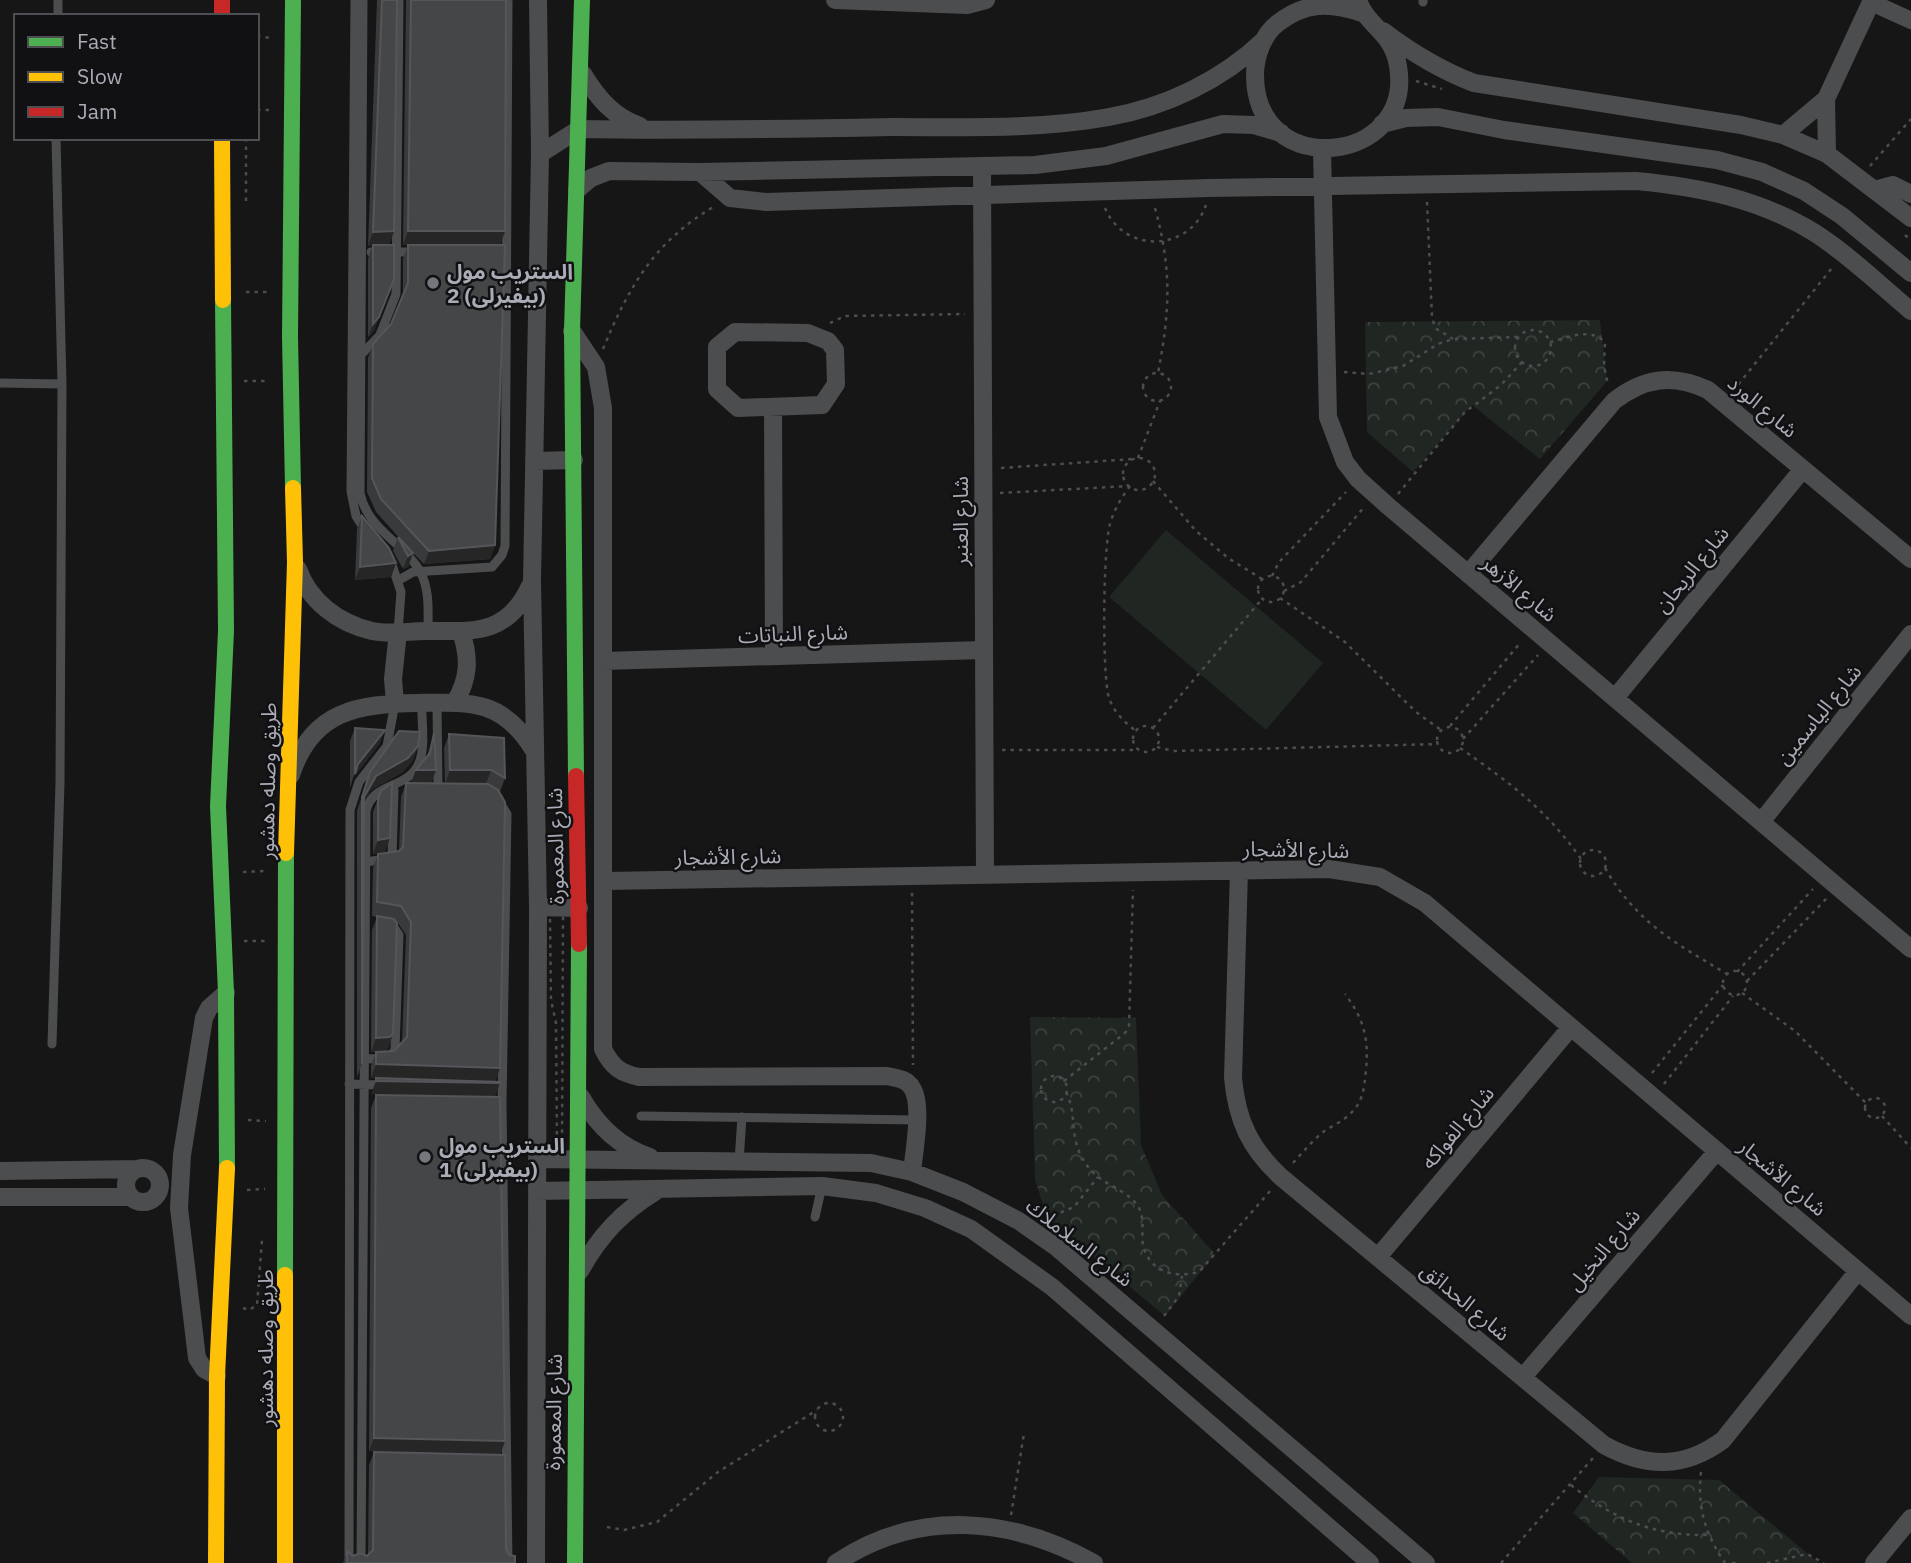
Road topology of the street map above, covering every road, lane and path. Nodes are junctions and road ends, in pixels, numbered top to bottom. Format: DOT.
graph roads {
  1 [pos="293,0"];
  2 [pos="355,0"];
  3 [pos="363,0"];
  4 [pos="399,0"];
  5 [pos="508,0"];
  6 [pos="538,0"];
  7 [pos="835,0"];
  8 [pos="986,0"];
  9 [pos="1287,0"];
  10 [pos="585,2"];
  11 [pos="1873,2"];
  12 [pos="1360,7"];
  13 [pos="1911,16"];
  14 [pos="1911,25"];
  15 [pos="1383,31"];
  16 [pos="1269,33"];
  17 [pos="259,36"];
  18 [pos="275,38"];
  19 [pos="583,74"];
  20 [pos="1826,99"];
  21 [pos="259,110"];
  22 [pos="275,110"];
  23 [pos="1911,119"];
  24 [pos="1382,124"];
  25 [pos="579,129"];
  26 [pos="653,130"];
  27 [pos="1280,133"];
  28 [pos="1783,135"];
  29 [pos="56,140"];
  30 [pos="222,140"];
  31 [pos="246,140"];
  32 [pos="1322,150"];
  33 [pos="540,154"];
  34 [pos="1827,154"];
  35 [pos="982,166"];
  36 [pos="701,172"];
  37 [pos="1859,178"];
  38 [pos="1427,184"];
  39 [pos="1324,185"];
  40 [pos="1209,188"];
  41 [pos="1150,189"];
  42 [pos="577,190"];
  43 [pos="1875,190"];
  44 [pos="1101,191"];
  45 [pos="1911,194"];
  46 [pos="982,195"];
  47 [pos="730,198"];
  48 [pos="246,208"];
  49 [pos="1911,218"];
  50 [pos="1164,242"];
  51 [pos="362,252"];
  52 [pos="430,252"];
  53 [pos="493,252"];
  54 [pos="506,252"];
  55 [pos="1843,254"];
  56 [pos="1911,273"];
  57 [pos="276,292"];
  58 [pos="246,304"];
  59 [pos="1911,311"];
  60 [pos="982,314"];
  61 [pos="572,331"];
  62 [pos="819,335"];
  63 [pos="1518,337"];
  64 [pos="1453,339"];
  65 [pos="1550,342"];
  66 [pos="356,357"];
  67 [pos="1522,362"];
  68 [pos="1327,366"];
  69 [pos="596,367"];
  70 [pos="1158,373"];
  71 [pos="244,381"];
  72 [pos="273,382"];
  73 [pos="0,383"];
  74 [pos="62,384"];
  75 [pos="1160,401"];
  76 [pos="1614,401"];
  77 [pos="1724,403"];
  78 [pos="773,407"];
  79 [pos="1136,459"];
  80 [pos="574,460"];
  81 [pos="534,461"];
  82 [pos="1803,469"];
  83 [pos="983,470"];
  84 [pos="1358,480"];
  85 [pos="1153,481"];
  86 [pos="1130,486"];
  87 [pos="983,494"];
  88 [pos="1381,500"];
  89 [pos="370,535"];
  90 [pos="379,545"];
  91 [pos="1911,559"];
  92 [pos="295,562"];
  93 [pos="420,571"];
  94 [pos="1468,574"];
  95 [pos="1272,576"];
  96 [pos="1262,579"];
  97 [pos="399,580"];
  98 [pos="532,581"];
  99 [pos="1284,591"];
  100 [pos="1280,598"];
  101 [pos="1262,599"];
  102 [pos="1532,629"];
  103 [pos="428,631"];
  104 [pos="398,632"];
  105 [pos="461,632"];
  106 [pos="1911,634"];
  107 [pos="1549,642"];
  108 [pos="983,650"];
  109 [pos="774,656"];
  110 [pos="603,661"];
  111 [pos="1615,698"];
  112 [pos="395,703"];
  113 [pos="438,703"];
  114 [pos="1450,726"];
  115 [pos="1153,728"];
  116 [pos="1441,730"];
  117 [pos="1136,732"];
  118 [pos="1463,739"];
  119 [pos="1438,744"];
  120 [pos="1157,747"];
  121 [pos="1460,748"];
  122 [pos="533,750"];
  123 [pos="984,750"];
  124 [pos="1139,750"];
  125 [pos="380,790"];
  126 [pos="394,790"];
  127 [pos="405,790"];
  128 [pos="427,791"];
  129 [pos="438,791"];
  130 [pos="449,791"];
  131 [pos="492,794"];
  132 [pos="286,796"];
  133 [pos="1761,822"];
  134 [pos="1581,859"];
  135 [pos="366,862"];
  136 [pos="1605,868"];
  137 [pos="270,871"];
  138 [pos="1239,871"];
  139 [pos="1133,872"];
  140 [pos="236,873"];
  141 [pos="985,875"];
  142 [pos="912,876"];
  143 [pos="605,881"];
  144 [pos="1831,881"];
  145 [pos="538,907"];
  146 [pos="579,908"];
  147 [pos="366,922"];
  148 [pos="241,941"];
  149 [pos="269,941"];
  150 [pos="1909,942"];
  151 [pos="1737,972"];
  152 [pos="1727,974"];
  153 [pos="1747,981"];
  154 [pos="1723,985"];
  155 [pos="226,993"];
  156 [pos="1742,993"];
  157 [pos="1345,994"];
  158 [pos="1733,996"];
  159 [pos="580,1001"];
  160 [pos="602,1002"];
  161 [pos="1571,1027"];
  162 [pos="52,1044"];
  163 [pos="366,1059"];
  164 [pos="1064,1081"];
  165 [pos="349,1084"];
  166 [pos="366,1084"];
  167 [pos="393,1085"];
  168 [pos="489,1088"];
  169 [pos="502,1089"];
  170 [pos="913,1089"];
  171 [pos="1066,1092"];
  172 [pos="1647,1092"];
  173 [pos="579,1094"];
  174 [pos="349,1101"];
  175 [pos="366,1101"];
  176 [pos="379,1102"];
  177 [pos="1866,1102"];
  178 [pos="488,1104"];
  179 [pos="502,1104"];
  180 [pos="641,1115"];
  181 [pos="1882,1116"];
  182 [pos="742,1117"];
  183 [pos="241,1120"];
  184 [pos="916,1120"];
  185 [pos="267,1121"];
  186 [pos="1911,1148"];
  187 [pos="1717,1151"];
  188 [pos="182,1155"];
  189 [pos="538,1159"];
  190 [pos="579,1159"];
  191 [pos="667,1161"];
  192 [pos="739,1161"];
  193 [pos="144,1170"];
  194 [pos="0,1171"];
  195 [pos="912,1172"];
  196 [pos="1098,1177"];
  197 [pos="1282,1177"];
  198 [pos="822,1186"];
  199 [pos="267,1189"];
  200 [pos="657,1190"];
  201 [pos="678,1190"];
  202 [pos="240,1191"];
  203 [pos="537,1191"];
  204 [pos="578,1191"];
  205 [pos="0,1197"];
  206 [pos="131,1197"];
  207 [pos="154,1198"];
  208 [pos="179,1208"];
  209 [pos="815,1217"];
  210 [pos="1019,1221"];
  211 [pos="263,1228"];
  212 [pos="1378,1257"];
  213 [pos="580,1271"];
  214 [pos="1858,1271"];
  215 [pos="1182,1276"];
  216 [pos="239,1303"];
  217 [pos="1911,1316"];
  218 [pos="1153,1329"];
  219 [pos="217,1376"];
  220 [pos="1523,1377"];
  221 [pos="817,1410"];
  222 [pos="1024,1433"];
  223 [pos="1604,1445"];
  224 [pos="1706,1452"];
  225 [pos="355,1458"];
  226 [pos="373,1458"];
  227 [pos="495,1461"];
  228 [pos="509,1462"];
  229 [pos="1570,1484"];
  230 [pos="1910,1522"];
  231 [pos="607,1527"];
  232 [pos="1009,1529"];
  233 [pos="1708,1535"];
  234 [pos="216,1563"];
  235 [pos="285,1563"];
  236 [pos="349,1563"];
  237 [pos="361,1563"];
  238 [pos="508,1563"];
  239 [pos="536,1563"];
  240 [pos="575,1563"];
  241 [pos="836,1563"];
  242 [pos="1094,1563"];
  243 [pos="1370,1563"];
  244 [pos="1426,1563"];
  245 [pos="1501,1563"];
  246 [pos="1725,1563"];
  247 [pos="1731,1563"];
  248 [pos="1738,1563"];
  249 [pos="1767,1563"];
  250 [pos="1824,1563"];
  251 [pos="1874,1563"];
  1 -- 92 [label="main road, طريق وصله دهشور"];
  2 -- 51 [label="lane"];
  3 -- 51 [label="lane"];
  4 -- 66 [label="lane"];
  5 -- 54 [label="lane"];
  6 -- 33 [label="street, شارع المعمورة"];
  7 -- 8 [label="street"];
  9 -- 16 [label="street"];
  10 -- 19 [label="main road, شارع المعمورة"];
  11 -- 13 [label="lane"];
  11 -- 14 [label="lane"];
  11 -- 20 [label="street"];
  12 -- 15 [label="street"];
  12 -- 16 [label="street"];
  15 -- 24 [label="street"];
  15 -- 28 [label="street"];
  16 -- 26 [label="street"];
  16 -- 27 [label="street"];
  17 -- 18 [label="path"];
  19 -- 25 [label="main road, شارع المعمورة"];
  19 -- 26 [label="street"];
  20 -- 28 [label="street"];
  20 -- 34 [label="street"];
  21 -- 22 [label="path"];
  23 -- 37 [label="path"];
  24 -- 32 [label="street"];
  24 -- 56 [label="street"];
  25 -- 26 [label="street"];
  25 -- 33 [label="street"];
  25 -- 42 [label="main road, شارع المعمورة"];
  27 -- 32 [label="street"];
  27 -- 35 [label="street"];
  28 -- 34 [label="street"];
  29 -- 74 [label="lane"];
  30 -- 155 [label="main road, طريق وصله دهشور"];
  31 -- 48 [label="path"];
  32 -- 39 [label="street, شارع الأزهر"];
  33 -- 81 [label="street, شارع المعمورة"];
  34 -- 37 [label="street"];
  35 -- 36 [label="street"];
  35 -- 46 [label="street, شارع العنبر"];
  36 -- 42 [label="street"];
  36 -- 47 [label="street"];
  37 -- 43 [label="street"];
  38 -- 39 [label="street"];
  38 -- 55 [label="street"];
  38 -- 64 [label="path"];
  39 -- 40 [label="street"];
  39 -- 68 [label="street, شارع الأزهر"];
  40 -- 41 [label="street"];
  40 -- 50 [label="path"];
  41 -- 44 [label="street"];
  41 -- 50 [label="path"];
  42 -- 61 [label="main road, شارع المعمورة"];
  43 -- 45 [label="street"];
  43 -- 49 [label="street"];
  44 -- 46 [label="street"];
  44 -- 50 [label="path"];
  46 -- 47 [label="street"];
  46 -- 60 [label="street, شارع العنبر"];
  47 -- 69 [label="path"];
  50 -- 70 [label="path"];
  51 -- 52 [label="lane, bridge"];
  51 -- 66 [label="lane"];
  53 -- 54 [label="lane"];
  54 -- 93 [label="lane"];
  55 -- 59 [label="street"];
  55 -- 77 [label="path"];
  57 -- 58 [label="path"];
  60 -- 62 [label="path"];
  60 -- 83 [label="street, شارع العنبر"];
  61 -- 69 [label="street"];
  61 -- 80 [label="main road, شارع المعمورة"];
  62 -- 78 [label="street"];
  62 -- 78 [label="street"];
  63 -- 64 [label="path"];
  63 -- 65 [label="path"];
  63 -- 67 [label="path"];
  64 -- 68 [label="path"];
  65 -- 67 [label="path"];
  65 -- 76 [label="path"];
  66 -- 89 [label="lane"];
  66 -- 93 [label="lane"];
  67 -- 88 [label="path"];
  68 -- 84 [label="street, شارع الأزهر"];
  69 -- 110 [label="street"];
  70 -- 75 [label="path"];
  70 -- 75 [label="path"];
  71 -- 72 [label="path"];
  73 -- 74 [label="lane"];
  74 -- 162 [label="lane"];
  75 -- 79 [label="path"];
  76 -- 77 [label="street, شارع الورد"];
  76 -- 94 [label="street, شارع الورد"];
  77 -- 82 [label="street, شارع الورد"];
  78 -- 109 [label="street"];
  79 -- 83 [label="path"];
  79 -- 85 [label="path"];
  79 -- 86 [label="path"];
  80 -- 81 [label="street"];
  80 -- 146 [label="main road, شارع المعمورة"];
  81 -- 98 [label="street, شارع المعمورة"];
  82 -- 91 [label="street, شارع الورد"];
  82 -- 111 [label="street, شارع الريحان"];
  83 -- 87 [label="street, شارع العنبر"];
  84 -- 88 [label="street, شارع الأزهر"];
  84 -- 95 [label="path"];
  85 -- 86 [label="path"];
  85 -- 96 [label="path"];
  86 -- 87 [label="path"];
  86 -- 117 [label="path"];
  87 -- 108 [label="street, شارع العنبر"];
  88 -- 94 [label="street, شارع الأزهر"];
  88 -- 99 [label="path"];
  90 -- 97 [label="lane"];
  92 -- 104 [label="street"];
  92 -- 132 [label="main road, طريق وصله دهشور"];
  93 -- 97 [label="lane"];
  93 -- 103 [label="lane"];
  94 -- 102 [label="street, شارع الأزهر"];
  95 -- 96 [label="path"];
  95 -- 99 [label="path"];
  96 -- 101 [label="path"];
  97 -- 104 [label="lane"];
  98 -- 105 [label="street"];
  98 -- 122 [label="street, شارع المعمورة"];
  99 -- 100 [label="path"];
  100 -- 101 [label="path"];
  100 -- 116 [label="path"];
  101 -- 115 [label="path"];
  102 -- 107 [label="street, شارع الأزهر"];
  102 -- 114 [label="path"];
  103 -- 104 [label="street"];
  103 -- 105 [label="street"];
  104 -- 112 [label="street"];
  105 -- 113 [label="street"];
  106 -- 133 [label="street, شارع الياسمين"];
  107 -- 111 [label="street, شارع الأزهر"];
  107 -- 118 [label="path"];
  108 -- 109 [label="street, شارع النباتات"];
  108 -- 123 [label="street, شارع العنبر"];
  109 -- 110 [label="street, شارع النباتات"];
  110 -- 143 [label="street"];
  111 -- 133 [label="street, شارع الأزهر"];
  112 -- 113 [label="street"];
  112 -- 132 [label="street"];
  112 -- 165 [label="lane"];
  113 -- 122 [label="street"];
  113 -- 125 [label="lane"];
  113 -- 129 [label="lane"];
  114 -- 116 [label="path"];
  114 -- 118 [label="path"];
  115 -- 117 [label="path"];
  115 -- 120 [label="path"];
  116 -- 119 [label="path"];
  117 -- 124 [label="path"];
  118 -- 121 [label="path"];
  119 -- 120 [label="path"];
  119 -- 121 [label="path"];
  120 -- 124 [label="path"];
  121 -- 134 [label="path"];
  122 -- 145 [label="street, شارع المعمورة"];
  123 -- 124 [label="path"];
  123 -- 141 [label="street, شارع العنبر"];
  125 -- 126 [label="lane"];
  125 -- 135 [label="lane"];
  126 -- 127 [label="lane"];
  126 -- 135 [label="lane"];
  128 -- 129 [label="lane"];
  129 -- 130 [label="lane"];
  131 -- 169 [label="lane"];
  132 -- 235 [label="main road, طريق وصله دهشور"];
  133 -- 144 [label="street, شارع الأزهر"];
  134 -- 136 [label="path"];
  134 -- 136 [label="path"];
  135 -- 147 [label="lane"];
  136 -- 152 [label="path"];
  137 -- 140 [label="path"];
  138 -- 139 [label="street, شارع الأشجار"];
  138 -- 161 [label="street, شارع الأشجار"];
  138 -- 197 [label="street, شارع الحدائق"];
  139 -- 141 [label="street, شارع الأشجار"];
  139 -- 164 [label="path"];
  141 -- 142 [label="street, شارع الأشجار"];
  142 -- 143 [label="street, شارع الأشجار"];
  142 -- 170 [label="path"];
  143 -- 160 [label="street"];
  144 -- 150 [label="street, شارع الأزهر"];
  144 -- 151 [label="path"];
  144 -- 153 [label="path"];
  145 -- 146 [label="street"];
  145 -- 189 [label="street, شارع المعمورة"];
  146 -- 159 [label="main road, شارع المعمورة"];
  147 -- 163 [label="lane"];
  147 -- 163 [label="lane"];
  148 -- 149 [label="path"];
  151 -- 152 [label="path"];
  151 -- 153 [label="path"];
  152 -- 154 [label="path"];
  153 -- 156 [label="path"];
  154 -- 158 [label="path"];
  154 -- 172 [label="path"];
  155 -- 188 [label="street"];
  155 -- 219 [label="main road, طريق وصله دهشور"];
  156 -- 158 [label="path"];
  156 -- 177 [label="path"];
  157 -- 197 [label="path"];
  158 -- 172 [label="path"];
  159 -- 160 [label="street"];
  159 -- 173 [label="main road, شارع المعمورة"];
  160 -- 170 [label="street"];
  161 -- 172 [label="street, شارع الأشجار"];
  161 -- 212 [label="street, شارع الفواكه"];
  163 -- 166 [label="lane"];
  164 -- 171 [label="path"];
  164 -- 171 [label="path"];
  165 -- 166 [label="lane"];
  165 -- 174 [label="lane"];
  166 -- 167 [label="lane"];
  166 -- 175 [label="lane"];
  168 -- 169 [label="lane"];
  169 -- 179 [label="lane"];
  170 -- 184 [label="street"];
  171 -- 196 [label="path"];
  172 -- 187 [label="street, شارع الأشجار"];
  173 -- 190 [label="main road, شارع المعمورة"];
  173 -- 191 [label="street"];
  174 -- 175 [label="lane"];
  174 -- 225 [label="lane"];
  175 -- 176 [label="lane"];
  175 -- 225 [label="lane"];
  177 -- 181 [label="path"];
  177 -- 181 [label="path"];
  178 -- 179 [label="lane"];
  179 -- 228 [label="lane"];
  180 -- 182 [label="lane"];
  181 -- 186 [label="path"];
  182 -- 184 [label="lane"];
  182 -- 192 [label="lane"];
  183 -- 185 [label="path"];
  184 -- 195 [label="street"];
  187 -- 214 [label="street, شارع الأشجار"];
  187 -- 220 [label="street, شارع النخيل"];
  188 -- 193 [label="street"];
  188 -- 208 [label="street"];
  189 -- 190 [label="street, شارع السلاملاك"];
  189 -- 203 [label="street, شارع المعمورة"];
  190 -- 191 [label="street, شارع السلاملاك"];
  190 -- 204 [label="main road, شارع المعمورة"];
  191 -- 192 [label="street, شارع السلاملاك"];
  191 -- 201 [label="street"];
  192 -- 195 [label="street, شارع السلاملاك"];
  193 -- 194 [label="street"];
  193 -- 206 [label="street"];
  193 -- 207 [label="street"];
  195 -- 210 [label="street, شارع السلاملاك"];
  196 -- 210 [label="path"];
  196 -- 215 [label="path"];
  197 -- 212 [label="street, شارع الحدائق"];
  197 -- 215 [label="path"];
  198 -- 201 [label="street"];
  198 -- 209 [label="lane"];
  198 -- 243 [label="street"];
  199 -- 202 [label="path"];
  200 -- 201 [label="street"];
  200 -- 204 [label="street"];
  200 -- 213 [label="street"];
  203 -- 204 [label="street"];
  203 -- 239 [label="street, شارع المعمورة"];
  204 -- 213 [label="main road, شارع المعمورة"];
  205 -- 206 [label="street"];
  206 -- 207 [label="street"];
  207 -- 208 [label="street"];
  208 -- 219 [label="street"];
  210 -- 218 [label="street, شارع السلاملاك"];
  211 -- 216 [label="path"];
  212 -- 220 [label="street, شارع الحدائق"];
  213 -- 240 [label="main road, شارع المعمورة"];
  214 -- 217 [label="street, شارع الأشجار"];
  214 -- 224 [label="street, شارع الحدائق"];
  215 -- 218 [label="path"];
  218 -- 244 [label="street, شارع السلاملاك"];
  219 -- 234 [label="main road, طريق وصله دهشور"];
  220 -- 223 [label="street, شارع الحدائق"];
  221 -- 221 [label="path"];
  221 -- 231 [label="path"];
  222 -- 232 [label="path"];
  223 -- 224 [label="street, شارع الحدائق"];
  223 -- 229 [label="path"];
  224 -- 233 [label="path"];
  225 -- 226 [label="lane"];
  225 -- 236 [label="lane"];
  225 -- 237 [label="lane"];
  227 -- 228 [label="lane"];
  228 -- 238 [label="lane"];
  229 -- 233 [label="path"];
  229 -- 245 [label="path"];
  230 -- 251 [label="street"];
  232 -- 241 [label="street"];
  232 -- 242 [label="street"];
  233 -- 246 [label="path"];
  247 -- 248 [label="path"];
  249 -- 250 [label="path"];
}
